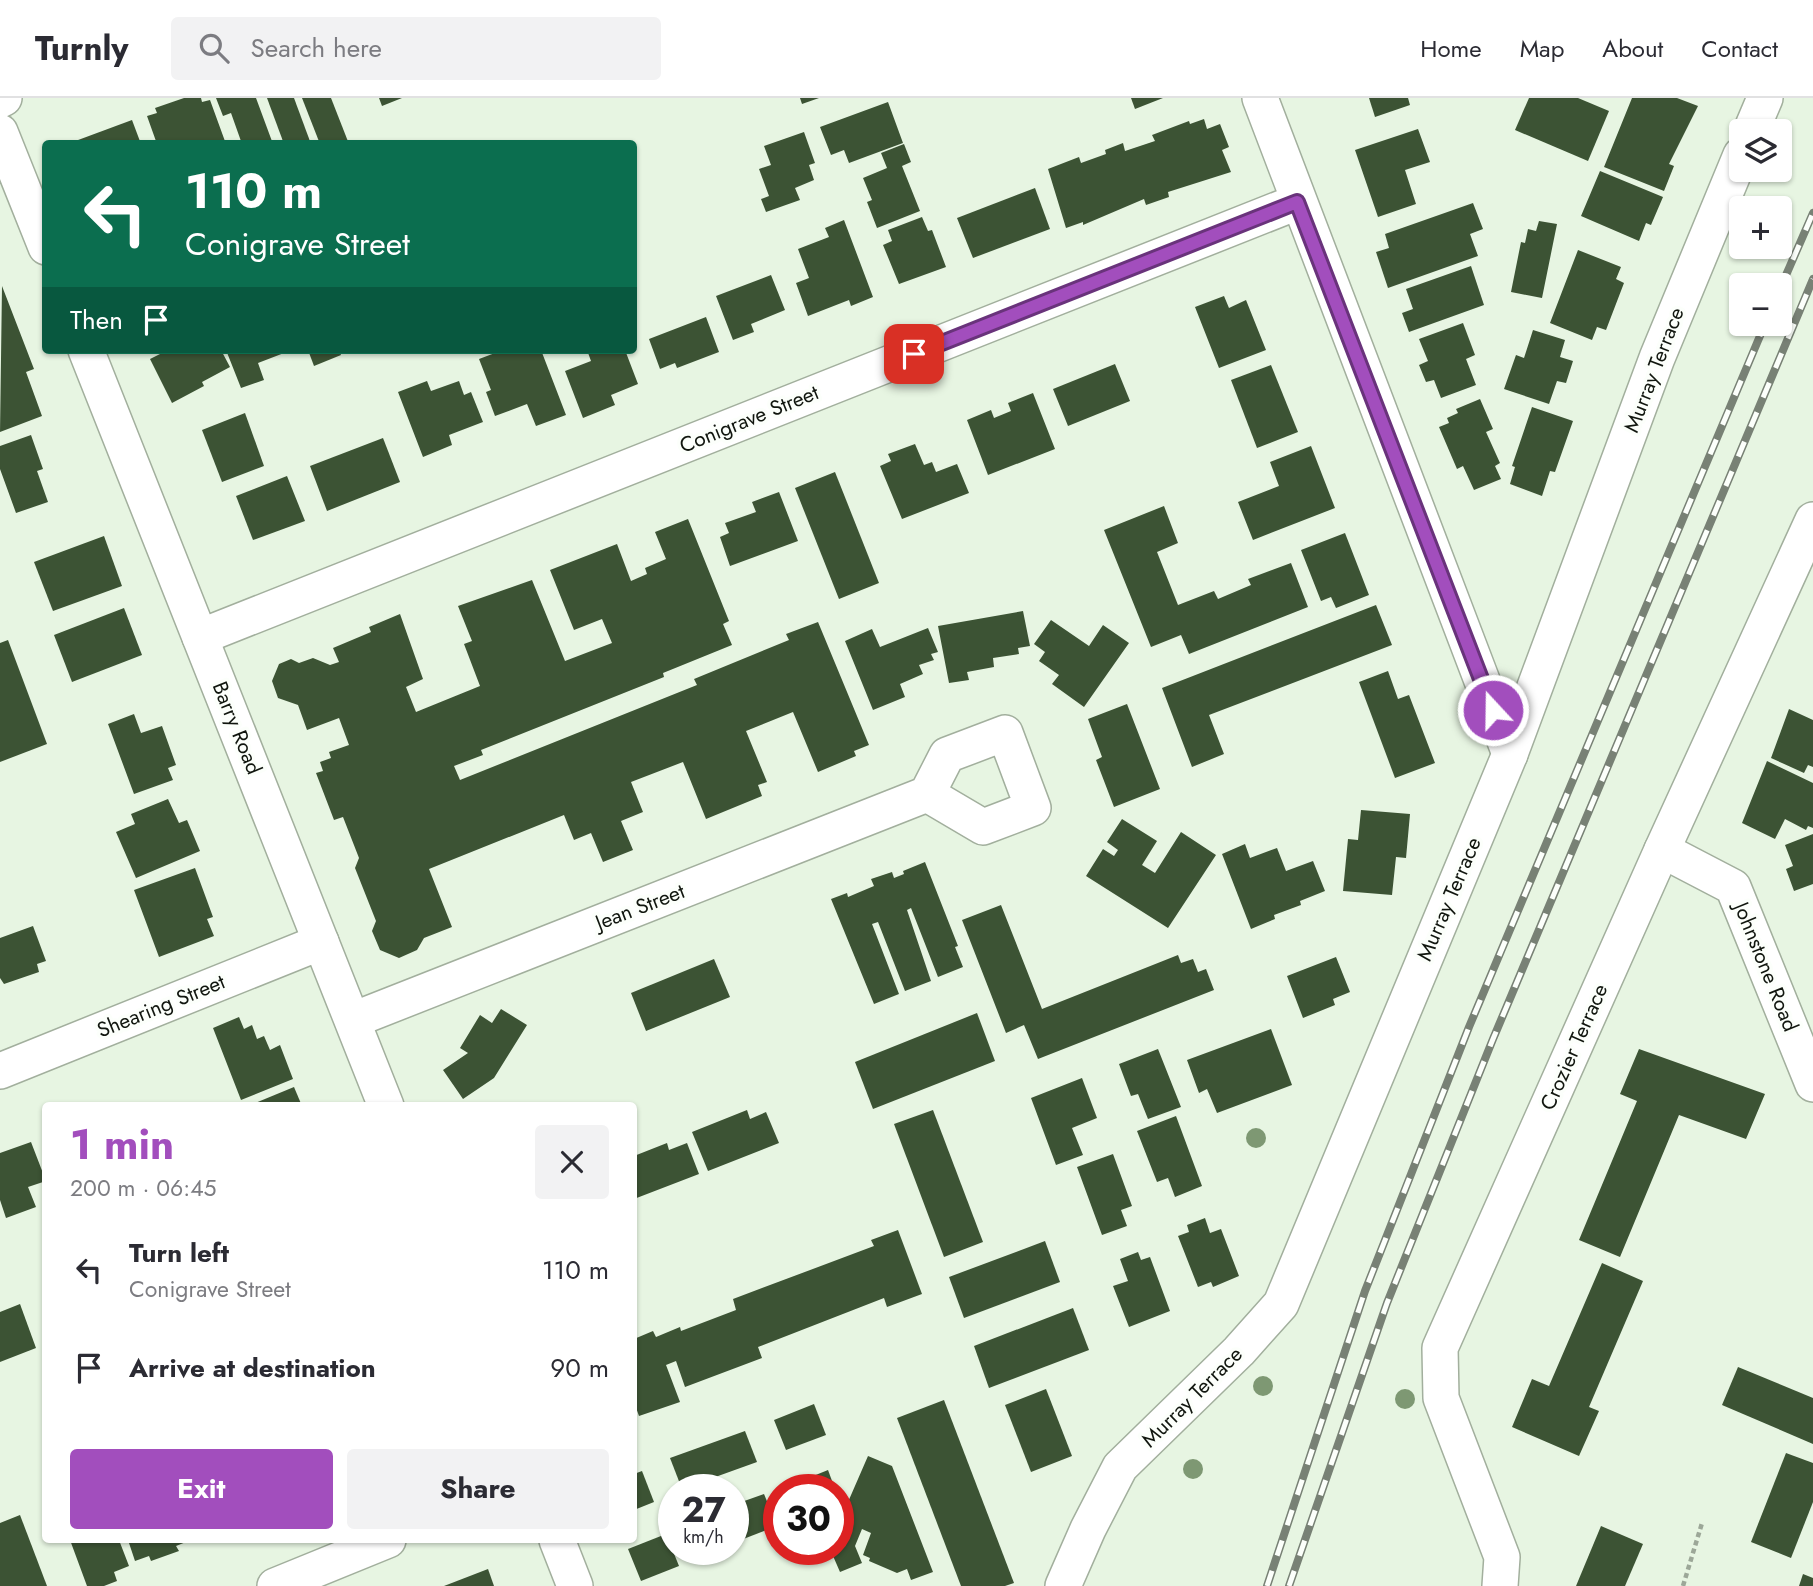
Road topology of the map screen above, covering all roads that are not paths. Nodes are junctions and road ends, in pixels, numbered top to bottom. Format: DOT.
graph roads {
  1 [pos="1260,98"];
  2 [pos="1765,98"];
  3 [pos="1756,119"];
  4 [pos="0,132"];
  5 [pos="1730,182"];
  6 [pos="1297,202"];
  7 [pos="42,237"];
  8 [pos="88,354"];
  9 [pos="1813,520"];
  10 [pos="200,637"];
  11 [pos="1510,754"];
  12 [pos="927,794"];
  13 [pos="1662,850"];
  14 [pos="321,942"];
  15 [pos="353,1020"];
  16 [pos="0,1071"];
  17 [pos="1813,1084"];
  18 [pos="384,1102"];
  19 [pos="381,1543"];
  20 [pos="558,1543"];
  21 [pos="275,1586"];
  22 [pos="575,1586"];
  23 [pos="1063,1586"];
  24 [pos="1500,1586"];
  1 -- 6 [label="street"];
  2 -- 3 [label="street"];
  4 -- 7 [label="street"];
  5 -- 11 [label="street, Murray Terrace"];
  6 -- 10 [label="street, Conigrave Street"];
  6 -- 11 [label="street"];
  8 -- 10 [label="street, Barry Road"];
  9 -- 13 [label="street, Crozier Terrace"];
  10 -- 14 [label="street, Barry Road"];
  11 -- 23 [label="street, Murray Terrace"];
  12 -- 15 [label="street, Jean Street"];
  13 -- 17 [label="street, Johnstone Road"];
  13 -- 24 [label="street, Crozier Terrace"];
  14 -- 15 [label="street, Barry Road"];
  14 -- 16 [label="street, Shearing Street"];
  15 -- 18 [label="street, Barry Road"];
  19 -- 21 [label="street"];
  20 -- 22 [label="street"];
}
